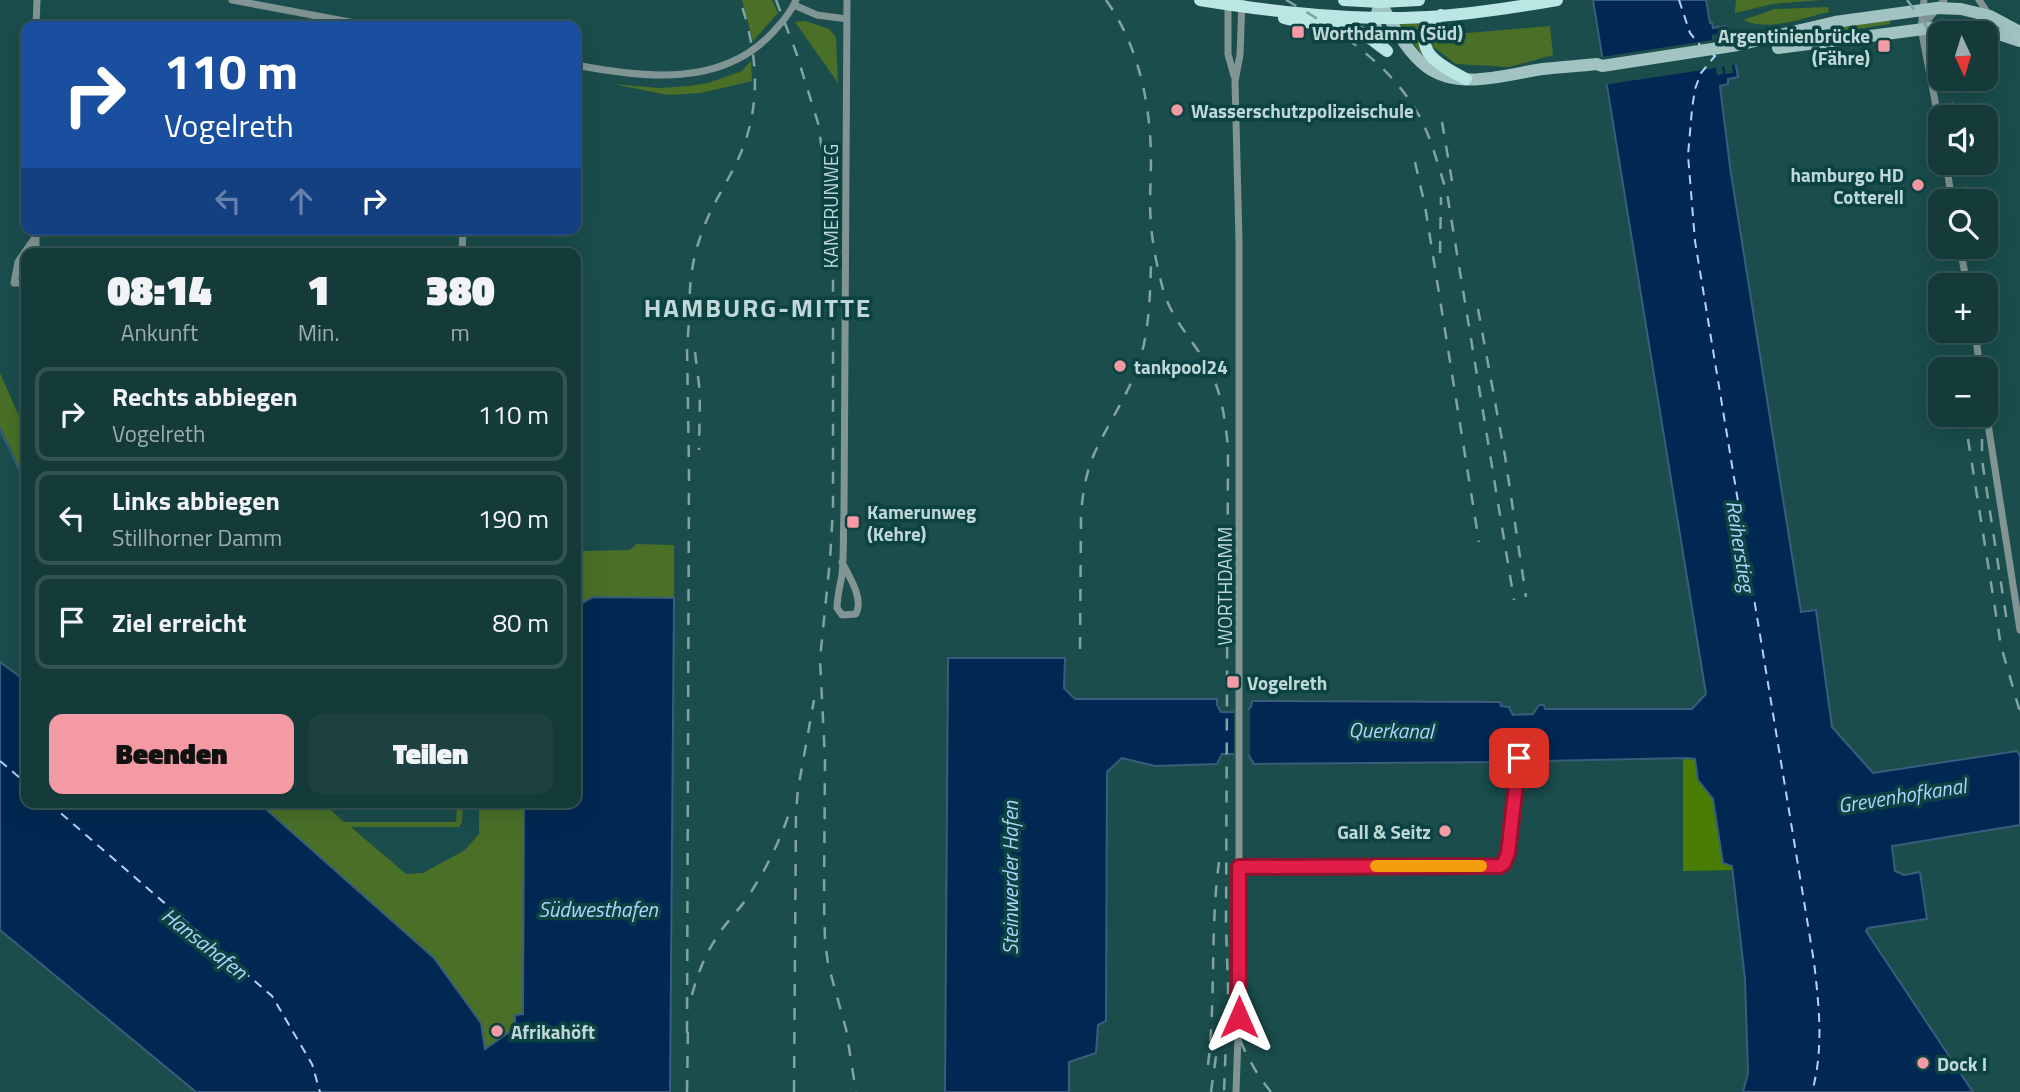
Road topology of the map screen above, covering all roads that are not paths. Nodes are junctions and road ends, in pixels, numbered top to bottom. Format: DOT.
graph roads {
  1 [pos="37,0"];
  2 [pos="232,0"];
  3 [pos="847,0"];
  4 [pos="1200,0"];
  5 [pos="1343,0"];
  6 [pos="1419,0"];
  7 [pos="1557,0"];
  8 [pos="1979,0"];
  9 [pos="795,2"];
  10 [pos="1228,2"];
  11 [pos="1380,2"];
  12 [pos="1242,4"];
  13 [pos="1941,4"];
  14 [pos="1923,5"];
  15 [pos="1261,10"];
  16 [pos="1441,16"];
  17 [pos="1990,16"];
  18 [pos="1383,18"];
  19 [pos="847,19"];
  20 [pos="36,21"];
  21 [pos="344,21"];
  22 [pos="1924,28"];
  23 [pos="2020,32"];
  24 [pos="2020,41"];
  25 [pos="1778,48"];
  26 [pos="1387,51"];
  27 [pos="581,66"];
  28 [pos="1466,79"];
  29 [pos="1235,80"];
  30 [pos="1937,105"];
  31 [pos="21,257"];
  32 [pos="21,283"];
  33 [pos="1988,427"];
  34 [pos="842,562"];
  35 [pos="2020,630"];
  36 [pos="1519,748"];
  37 [pos="1239,867"];
  38 [pos="1236,1092"];
  1 -- 20 [label="street"];
  2 -- 21 [label="street"];
  3 -- 19 [label="street, KAMERUNWEG"];
  4 -- 10 [label="main road"];
  5 -- 11 [label="main road"];
  6 -- 11 [label="main road"];
  7 -- 16 [label="main road"];
  8 -- 17 [label="street"];
  9 -- 19 [label="street"];
  9 -- 27 [label="street"];
  10 -- 12 [label="main road"];
  10 -- 29 [label="street, WORTHDAMM"];
  11 -- 18 [label="street"];
  12 -- 15 [label="main road"];
  12 -- 29 [label="street, WORTHDAMM"];
  13 -- 14 [label="street"];
  13 -- 17 [label="street"];
  13 -- 22 [label="street"];
  14 -- 22 [label="street"];
  14 -- 28 [label="street"];
  15 -- 18 [label="main road"];
  15 -- 26 [label="main road"];
  16 -- 18 [label="main road"];
  16 -- 28 [label="main road"];
  17 -- 23 [label="street"];
  18 -- 26 [label="street"];
  18 -- 28 [label="street"];
  19 -- 34 [label="street, KAMERUNWEG"];
  22 -- 24 [label="street"];
  22 -- 25 [label="street"];
  22 -- 30 [label="street"];
  29 -- 37 [label="street, WORTHDAMM"];
  31 -- 32 [label="street"];
  33 -- 35 [label="street"];
  34 -- 34 [label="street, KAMERUNWEG"];
  36 -- 37 [label="street"];
  37 -- 38 [label="street, WORTHDAMM"];
}
